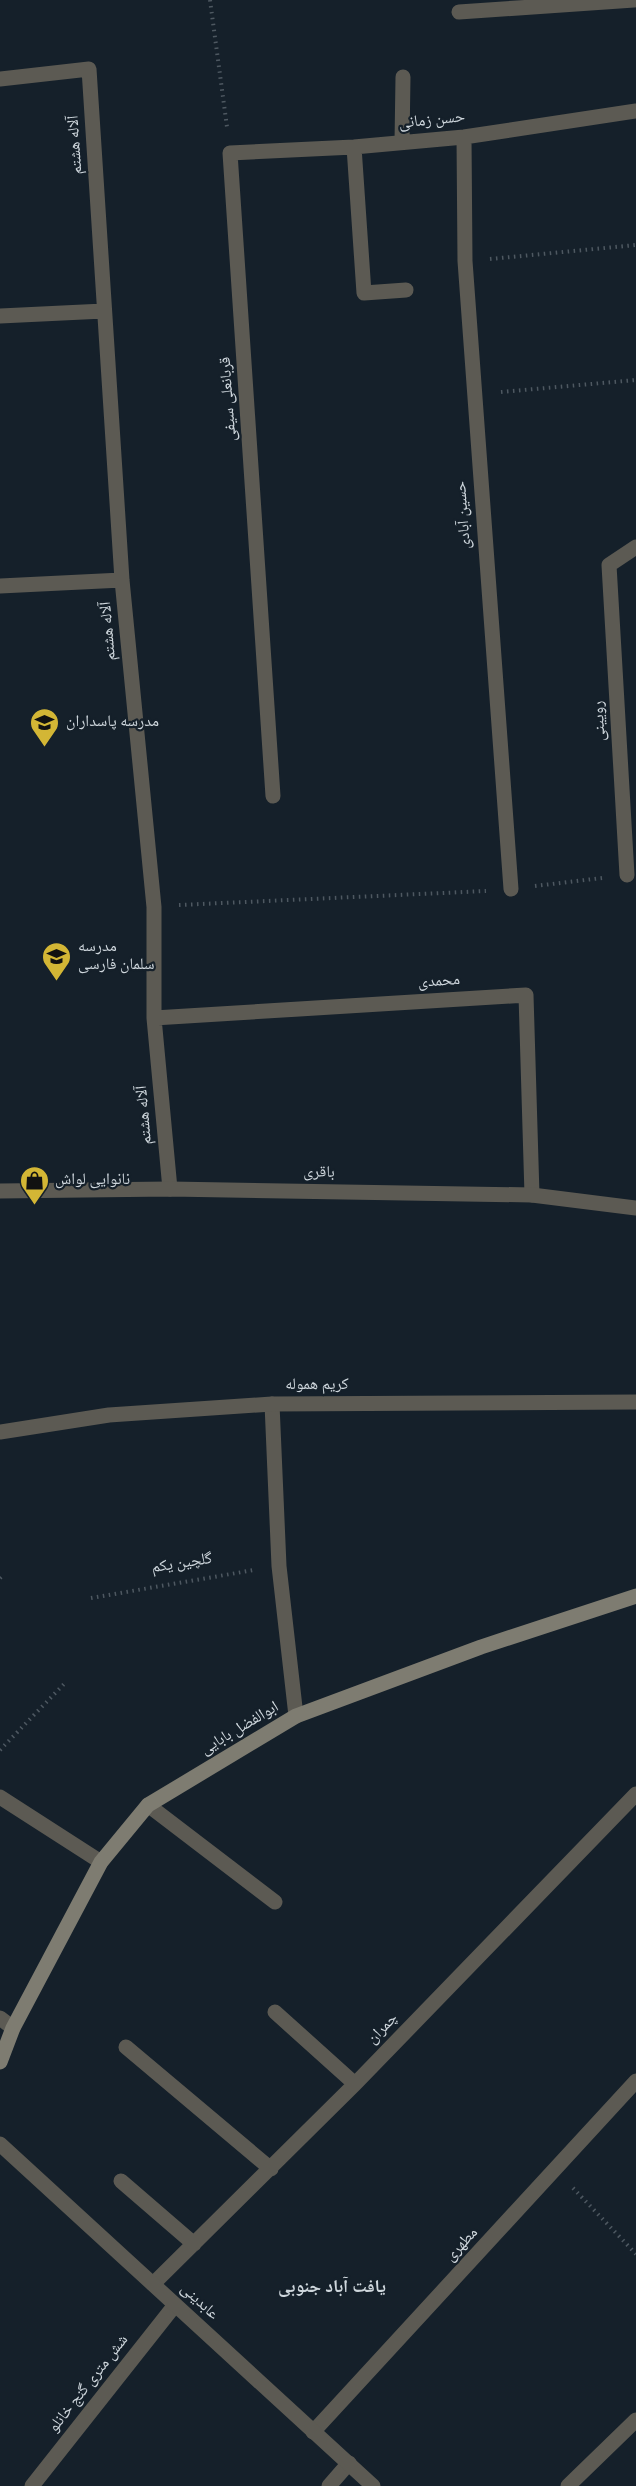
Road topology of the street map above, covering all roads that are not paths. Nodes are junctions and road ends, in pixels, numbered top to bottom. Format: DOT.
graph roads {
  1 [pos="634,0"];
  2 [pos="459,12"];
  3 [pos="404,77"];
  4 [pos="0,79"];
  5 [pos="636,111"];
  6 [pos="464,137"];
  7 [pos="402,142"];
  8 [pos="354,147"];
  9 [pos="230,153"];
  10 [pos="406,290"];
  11 [pos="104,311"];
  12 [pos="0,316"];
  13 [pos="636,547"];
  14 [pos="122,579"];
  15 [pos="0,586"];
  16 [pos="273,796"];
  17 [pos="627,875"];
  18 [pos="511,889"];
  19 [pos="154,1018"];
  20 [pos="170,1189"];
  21 [pos="0,1191"];
  22 [pos="532,1195"];
  23 [pos="636,1208"];
  24 [pos="636,1402"];
  25 [pos="272,1404"];
  26 [pos="0,1432"];
  27 [pos="636,1596"];
  28 [pos="296,1716"];
  29 [pos="636,1794"];
  30 [pos="0,1797"];
  31 [pos="148,1805"];
  32 [pos="100,1862"];
  33 [pos="275,1902"];
  34 [pos="275,2012"];
  35 [pos="0,2018"];
  36 [pos="13,2028"];
  37 [pos="126,2047"];
  38 [pos="0,2062"];
  39 [pos="636,2080"];
  40 [pos="355,2084"];
  41 [pos="0,2144"];
  42 [pos="271,2169"];
  43 [pos="120,2181"];
  44 [pos="194,2244"];
  45 [pos="153,2284"];
  46 [pos="175,2305"];
  47 [pos="636,2420"];
  48 [pos="313,2432"];
  49 [pos="349,2463"];
  50 [pos="32,2486"];
  51 [pos="329,2486"];
  52 [pos="374,2486"];
  53 [pos="568,2486"];
  1 -- 2 [label="street"];
  3 -- 7 [label="street"];
  4 -- 11 [label="street, آلاله هشتم"];
  5 -- 6 [label="street, حسن زمانی"];
  6 -- 7 [label="street, حسن زمانی"];
  6 -- 18 [label="street, حسین آبادی"];
  7 -- 8 [label="street, حسن زمانی"];
  8 -- 9 [label="street, حسن زمانی"];
  8 -- 10 [label="street"];
  9 -- 16 [label="street, قربانعلی سیفی"];
  11 -- 12 [label="street"];
  11 -- 14 [label="street, آلاله هشتم"];
  13 -- 17 [label="street, رویینی"];
  14 -- 15 [label="street"];
  14 -- 19 [label="street, آلاله هشتم"];
  19 -- 20 [label="street, آلاله هشتم"];
  19 -- 22 [label="street, محمدی"];
  20 -- 21 [label="street, باقری"];
  20 -- 22 [label="street, باقری"];
  22 -- 23 [label="street, باقری"];
  24 -- 25 [label="street, کریم هموله"];
  25 -- 26 [label="street, کریم هموله"];
  25 -- 28 [label="street"];
  27 -- 28 [label="main road, ابوالفضل بابایی"];
  28 -- 31 [label="main road, ابوالفضل بابایی"];
  29 -- 40 [label="street, چمران"];
  30 -- 32 [label="street"];
  31 -- 32 [label="main road, ابوالفضل بابایی"];
  31 -- 33 [label="street"];
  32 -- 36 [label="main road, ابوالفضل بابایی"];
  34 -- 40 [label="street"];
  35 -- 36 [label="street"];
  36 -- 38 [label="main road, ابوالفضل بابایی"];
  37 -- 42 [label="street"];
  39 -- 48 [label="street, مطهری"];
  40 -- 42 [label="street, چمران"];
  41 -- 45 [label="street, عابدینی"];
  42 -- 44 [label="street, چمران"];
  43 -- 44 [label="street"];
  44 -- 45 [label="street, چمران"];
  45 -- 46 [label="street, عابدینی"];
  46 -- 48 [label="street, عابدینی"];
  46 -- 50 [label="street, شش متری گنج خانلو"];
  47 -- 53 [label="street"];
  48 -- 49 [label="street, عابدینی"];
  49 -- 51 [label="street"];
  49 -- 52 [label="street, عابدینی"];
}
